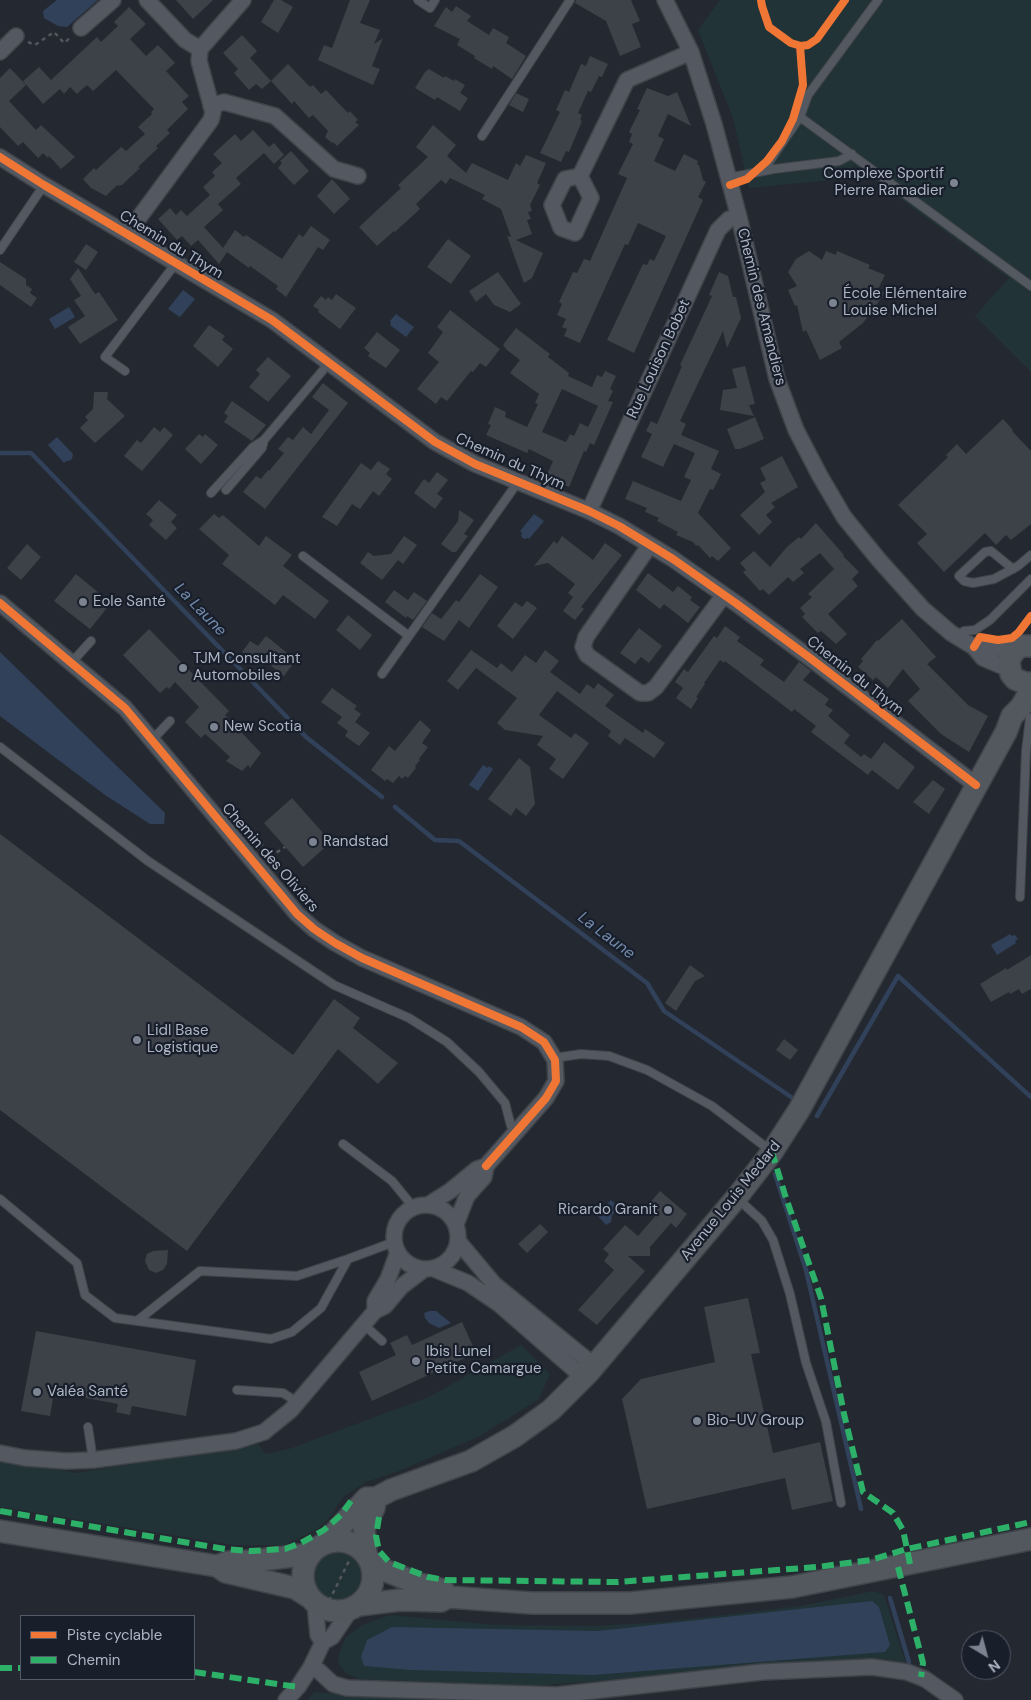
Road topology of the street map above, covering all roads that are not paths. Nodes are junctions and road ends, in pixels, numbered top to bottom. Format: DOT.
graph roads {
  1 [pos="113,0"];
  2 [pos="147,0"];
  3 [pos="243,0"];
  4 [pos="418,0"];
  5 [pos="436,0"];
  6 [pos="570,0"];
  7 [pos="665,0"];
  8 [pos="878,0"];
  9 [pos="81,28"];
  10 [pos="16,36"];
  11 [pos="200,49"];
  12 [pos="0,52"];
  13 [pos="691,52"];
  14 [pos="211,106"];
  15 [pos="800,117"];
  16 [pos="482,136"];
  17 [pos="852,154"];
  18 [pos="0,157"];
  19 [pos="763,171"];
  20 [pos="358,176"];
  21 [pos="580,176"];
  22 [pos="728,178"];
  23 [pos="44,185"];
  24 [pos="739,217"];
  25 [pos="128,234"];
  26 [pos="0,250"];
  27 [pos="176,263"];
  28 [pos="1031,286"];
  29 [pos="329,363"];
  30 [pos="125,371"];
  31 [pos="264,440"];
  32 [pos="518,482"];
  33 [pos="226,490"];
  34 [pos="211,493"];
  35 [pos="589,511"];
  36 [pos="650,545"];
  37 [pos="1031,555"];
  38 [pos="303,556"];
  39 [pos="1013,569"];
  40 [pos="1029,585"];
  41 [pos="724,595"];
  42 [pos="0,603"];
  43 [pos="409,636"];
  44 [pos="957,636"];
  45 [pos="90,641"];
  46 [pos="72,662"];
  47 [pos="1024,662"];
  48 [pos="382,674"];
  49 [pos="1024,717"];
  50 [pos="170,721"];
  51 [pos="152,740"];
  52 [pos="0,747"];
  53 [pos="976,785"];
  54 [pos="1020,897"];
  55 [pos="555,1060"];
  56 [pos="517,1132"];
  57 [pos="343,1144"];
  58 [pos="772,1152"];
  59 [pos="486,1166"];
  60 [pos="737,1198"];
  61 [pos="0,1199"];
  62 [pos="421,1206"];
  63 [pos="456,1224"];
  64 [pos="458,1241"];
  65 [pos="396,1247"];
  66 [pos="348,1259"];
  67 [pos="429,1269"];
  68 [pos="375,1311"];
  69 [pos="137,1321"];
  70 [pos="363,1324"];
  71 [pos="382,1341"];
  72 [pos="589,1372"];
  73 [pos="237,1390"];
  74 [pos="297,1402"];
  75 [pos="88,1427"];
  76 [pos="0,1453"];
  77 [pos="92,1460"];
  78 [pos="376,1498"];
  79 [pos="841,1503"];
  80 [pos="0,1531"];
  81 [pos="1031,1539"];
  82 [pos="318,1549"];
  83 [pos="363,1557"];
  84 [pos="217,1566"];
  85 [pos="448,1596"];
  86 [pos="318,1602"];
  87 [pos="355,1607"];
  88 [pos="323,1642"];
  89 [pos="311,1667"];
  90 [pos="286,1700"];
  91 [pos="955,1700"];
  1 -- 9 [label="street"];
  2 -- 11 [label="street"];
  3 -- 11 [label="street"];
  4 -- 5 [label="lane"];
  6 -- 16 [label="lane"];
  7 -- 13 [label="street, Chemin des Amandiers"];
  8 -- 15 [label="lane"];
  10 -- 12 [label="street"];
  11 -- 14 [label="street"];
  13 -- 21 [label="street"];
  13 -- 22 [label="street, Chemin des Amandiers"];
  14 -- 20 [label="street"];
  14 -- 25 [label="street"];
  15 -- 17 [label="lane"];
  15 -- 19 [label="lane"];
  17 -- 19 [label="lane"];
  17 -- 28 [label="lane"];
  18 -- 23 [label="street, Chemin du Thym"];
  19 -- 22 [label="lane"];
  22 -- 24 [label="street, Chemin des Amandiers"];
  23 -- 25 [label="street, Chemin du Thym"];
  23 -- 26 [label="lane"];
  24 -- 35 [label="street, Rue Louison Bobet"];
  24 -- 44 [label="street, Chemin des Amandiers"];
  25 -- 27 [label="street, Chemin du Thym"];
  27 -- 29 [label="street, Chemin du Thym"];
  27 -- 30 [label="lane"];
  29 -- 31 [label="lane"];
  29 -- 32 [label="street, Chemin du Thym"];
  31 -- 33 [label="lane"];
  31 -- 34 [label="lane"];
  32 -- 35 [label="street, Chemin du Thym"];
  32 -- 43 [label="lane"];
  35 -- 36 [label="street, Chemin du Thym"];
  36 -- 41 [label="street, Chemin du Thym"];
  36 -- 41 [label="street"];
  37 -- 39 [label="lane"];
  38 -- 43 [label="lane"];
  39 -- 39 [label="lane"];
  40 -- 44 [label="lane"];
  41 -- 53 [label="street, Chemin du Thym"];
  42 -- 46 [label="street, Chemin des Oliviers"];
  43 -- 48 [label="lane"];
  44 -- 47 [label="street, Chemin des Amandiers"];
  45 -- 46 [label="lane"];
  46 -- 51 [label="street, Chemin des Oliviers"];
  47 -- 49 [label="main road, Avenue Louis Medard"];
  49 -- 53 [label="main road, Avenue Louis Medard"];
  49 -- 54 [label="lane"];
  50 -- 51 [label="lane"];
  51 -- 55 [label="street, Chemin des Oliviers"];
  52 -- 56 [label="lane"];
  53 -- 58 [label="main road, Avenue Louis Medard"];
  55 -- 56 [label="street"];
  55 -- 58 [label="lane"];
  56 -- 59 [label="street"];
  57 -- 62 [label="lane"];
  58 -- 60 [label="main road, Avenue Louis Medard"];
  59 -- 62 [label="street"];
  59 -- 63 [label="street"];
  60 -- 72 [label="main road, Avenue Louis Medard"];
  60 -- 79 [label="lane"];
  61 -- 69 [label="lane"];
  62 -- 63 [label="street"];
  62 -- 65 [label="street"];
  63 -- 64 [label="street"];
  64 -- 67 [label="street"];
  64 -- 72 [label="street"];
  65 -- 66 [label="lane"];
  65 -- 67 [label="street"];
  65 -- 68 [label="street"];
  66 -- 69 [label="lane"];
  66 -- 69 [label="lane"];
  67 -- 68 [label="street"];
  67 -- 72 [label="street"];
  68 -- 70 [label="street"];
  70 -- 71 [label="lane"];
  70 -- 74 [label="street"];
  72 -- 78 [label="main road, Avenue Louis Medard"];
  73 -- 74 [label="lane"];
  74 -- 77 [label="street"];
  75 -- 77 [label="lane"];
  76 -- 77 [label="street"];
  78 -- 82 [label="main road, Avenue Louis Medard"];
  78 -- 83 [label="main road"];
  80 -- 84 [label="main road"];
  81 -- 85 [label="main road"];
  82 -- 83 [label="main road"];
  82 -- 84 [label="main road"];
  82 -- 86 [label="main road"];
  83 -- 85 [label="main road"];
  83 -- 87 [label="main road"];
  84 -- 86 [label="main road"];
  85 -- 87 [label="main road"];
  86 -- 87 [label="main road"];
  86 -- 88 [label="street"];
  87 -- 88 [label="street"];
  88 -- 89 [label="street"];
  89 -- 90 [label="street"];
  89 -- 91 [label="street"];
}
